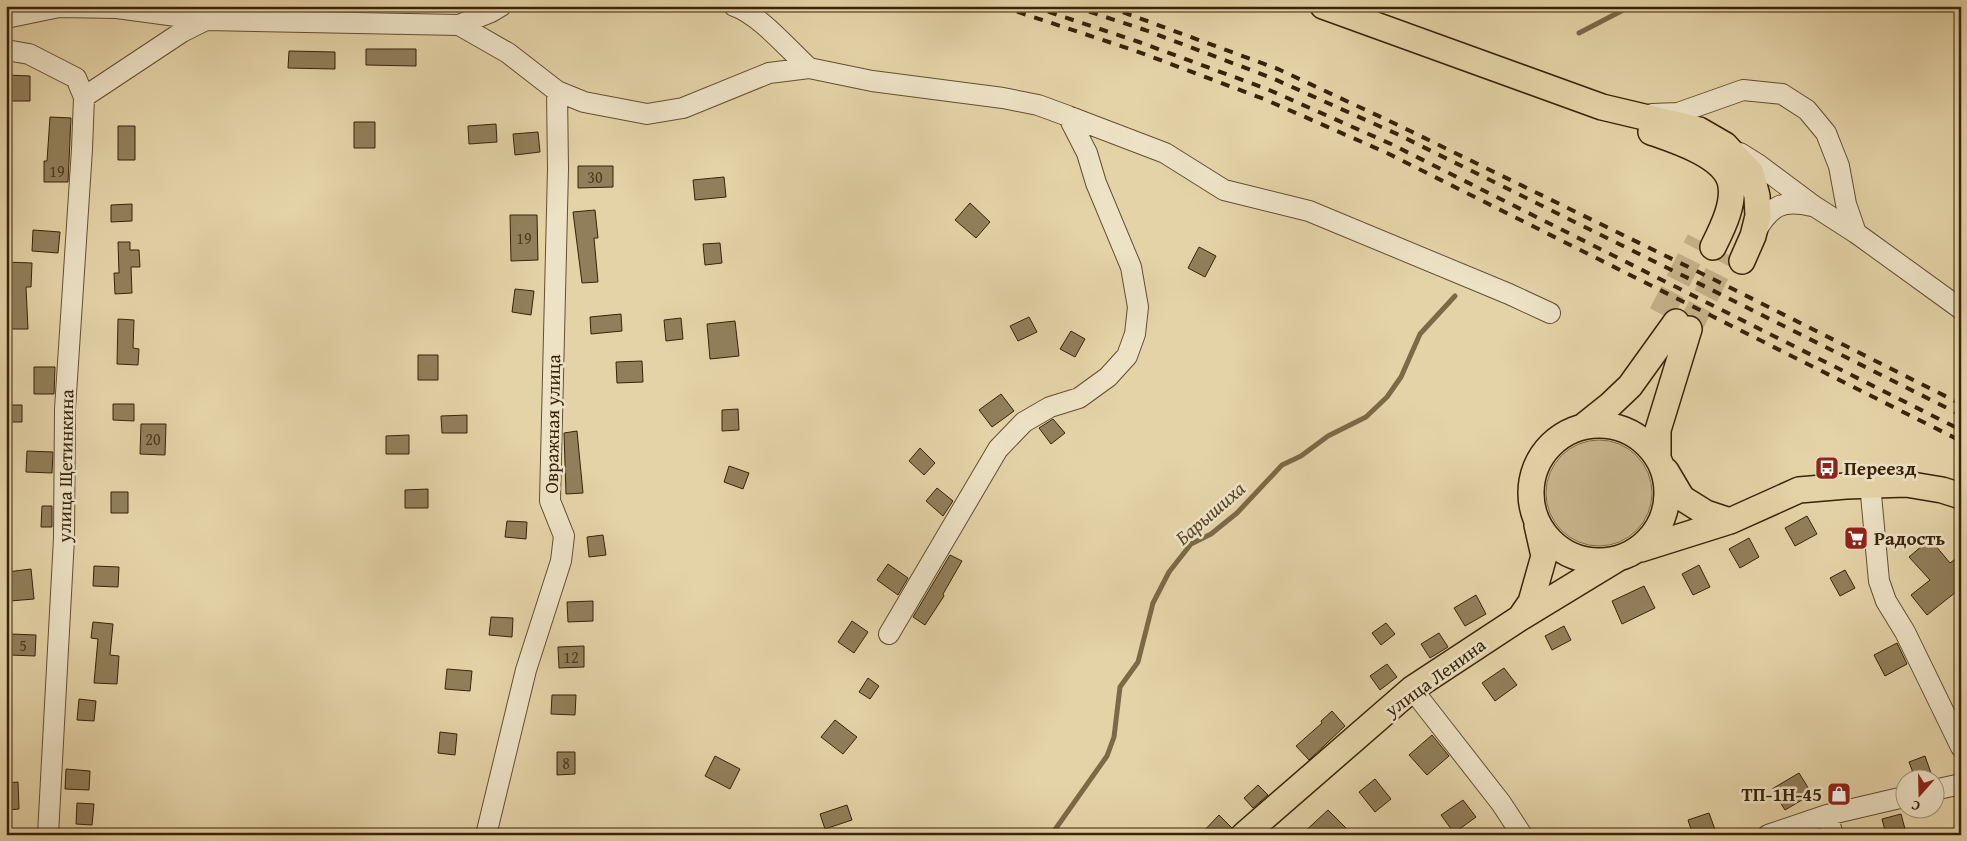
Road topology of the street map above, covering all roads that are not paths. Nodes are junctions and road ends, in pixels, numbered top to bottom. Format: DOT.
graph roads {
  1 [pos="501,6"];
  2 [pos="734,6"];
  3 [pos="1323,6"];
  4 [pos="6,18"];
  5 [pos="206,20"];
  6 [pos="459,25"];
  7 [pos="6,50"];
  8 [pos="809,68"];
  9 [pos="558,91"];
  10 [pos="84,97"];
  11 [pos="1068,116"];
  12 [pos="1633,119"];
  13 [pos="1725,145"];
  14 [pos="1814,206"];
  15 [pos="1856,233"];
  16 [pos="1753,236"];
  17 [pos="1961,309"];
  18 [pos="1550,313"];
  19 [pos="1585,425"];
  20 [pos="1660,461"];
  21 [pos="1870,484"];
  22 [pos="1961,496"];
  23 [pos="1730,521"];
  24 [pos="1537,523"];
  25 [pos="1628,554"];
  26 [pos="1520,618"];
  27 [pos="889,634"];
  28 [pos="1412,689"];
  29 [pos="1961,747"];
  30 [pos="1961,784"];
  31 [pos="1944,788"];
  32 [pos="1894,799"];
  33 [pos="1827,815"];
  34 [pos="48,835"];
  35 [pos="486,835"];
  36 [pos="1244,835"];
  37 [pos="1522,835"];
  38 [pos="1768,835"];
  39 [pos="1833,835"];
  1 -- 6 [label="street"];
  2 -- 8 [label="street"];
  3 -- 12 [label="main road"];
  4 -- 5 [label="street"];
  5 -- 6 [label="street"];
  5 -- 10 [label="street"];
  6 -- 9 [label="street"];
  7 -- 10 [label="street"];
  8 -- 9 [label="street"];
  8 -- 11 [label="street"];
  9 -- 35 [label="street, Овражная улица"];
  10 -- 34 [label="street, улица Щетинкина"];
  11 -- 18 [label="street"];
  11 -- 27 [label="street"];
  12 -- 13 [label="main road"];
  12 -- 15 [label="street"];
  12 -- 16 [label="main road"];
  13 -- 14 [label="street"];
  13 -- 16 [label="main road"];
  14 -- 15 [label="street"];
  14 -- 16 [label="street"];
  15 -- 17 [label="street"];
  19 -- 20 [label="main road"];
  19 -- 20 [label="main road"];
  19 -- 24 [label="main road"];
  20 -- 23 [label="main road"];
  20 -- 25 [label="main road"];
  21 -- 22 [label="main road, улица Ленина"];
  21 -- 23 [label="main road, улица Ленина"];
  21 -- 29 [label="street"];
  23 -- 25 [label="main road, улица Ленина"];
  24 -- 25 [label="main road"];
  24 -- 26 [label="main road"];
  25 -- 26 [label="main road, улица Ленина"];
  26 -- 28 [label="main road, улица Ленина"];
  28 -- 36 [label="main road, улица Ленина"];
  28 -- 37 [label="street"];
  30 -- 31 [label="street"];
  32 -- 33 [label="street"];
  33 -- 38 [label="street"];
  33 -- 39 [label="street"];
}
